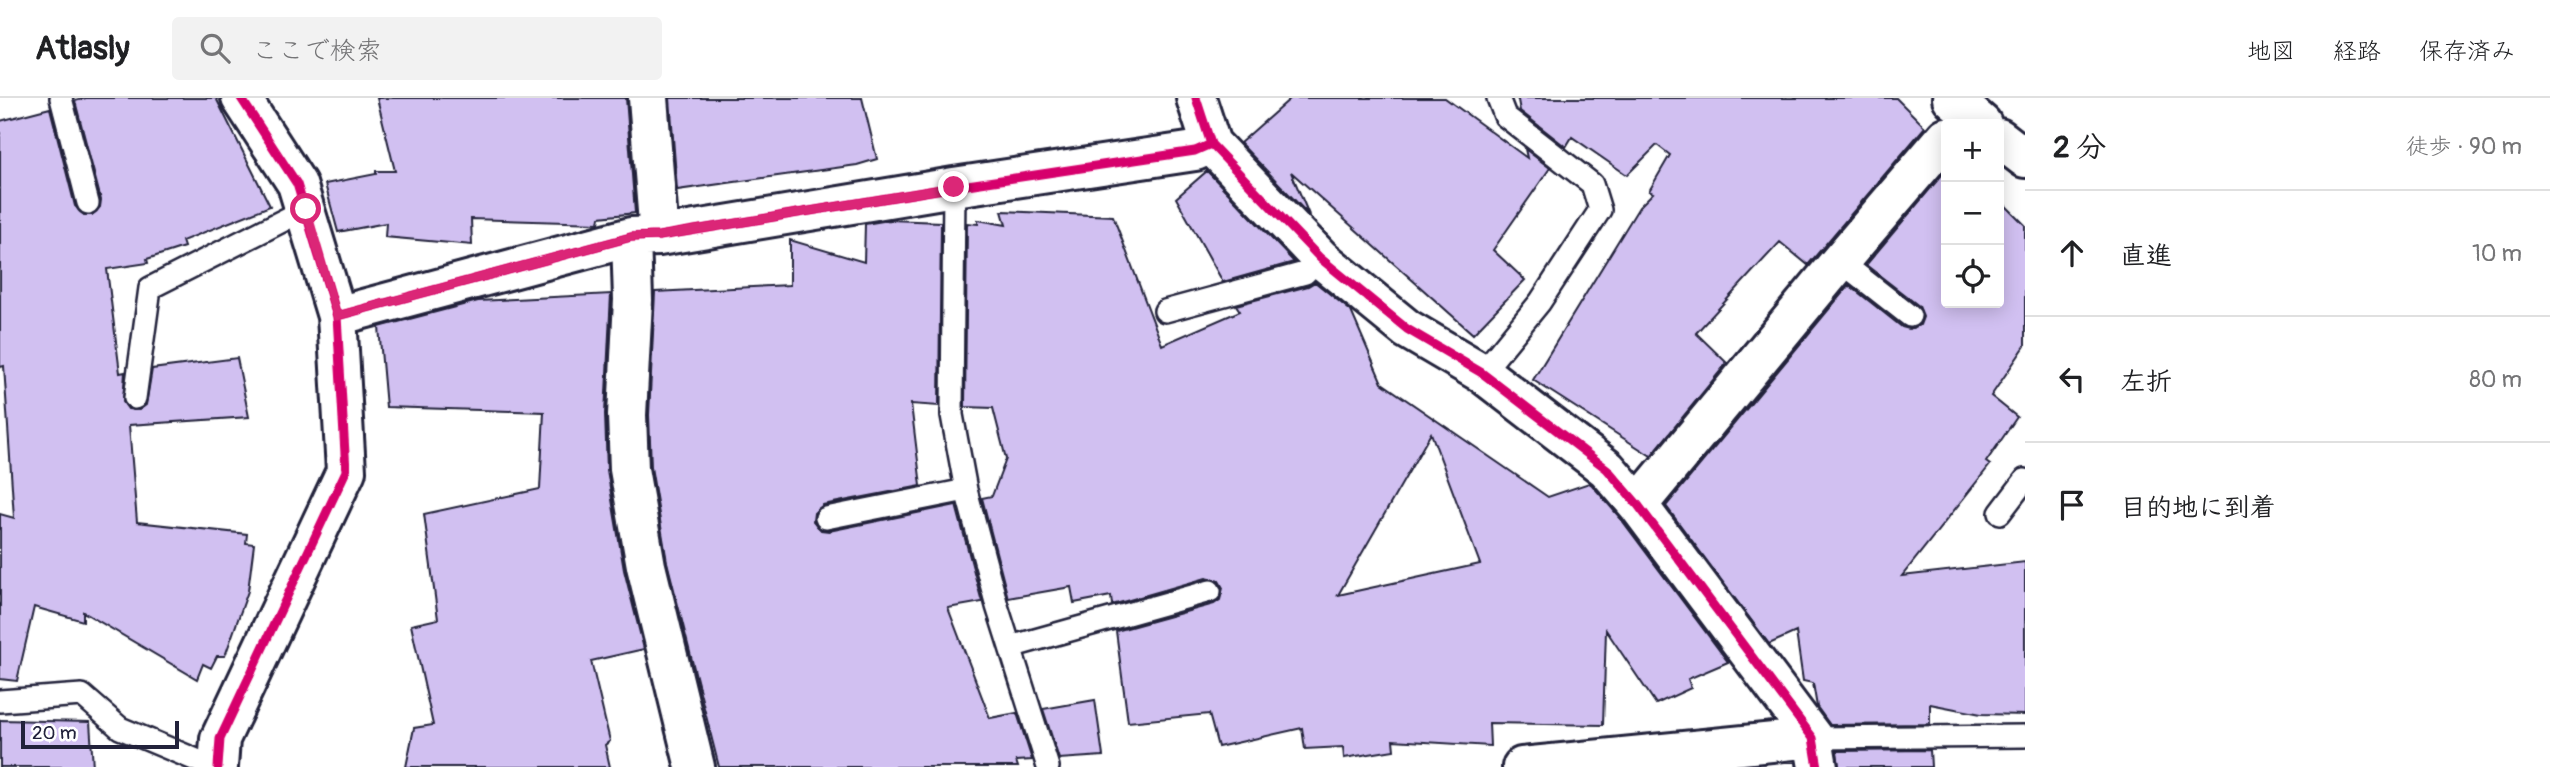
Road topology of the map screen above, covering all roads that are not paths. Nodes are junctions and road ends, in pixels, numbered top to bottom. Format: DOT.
graph roads {
  1 [pos="61,98"];
  2 [pos="241,98"];
  3 [pos="648,98"];
  4 [pos="1196,98"];
  5 [pos="1497,98"];
  6 [pos="1964,116"];
  7 [pos="2004,142"];
  8 [pos="1211,144"];
  9 [pos="2025,158"];
  10 [pos="954,187"];
  11 [pos="88,203"];
  12 [pos="306,209"];
  13 [pos="645,237"];
  14 [pos="1320,258"];
  15 [pos="1840,261"];
  16 [pos="1165,311"];
  17 [pos="337,316"];
  18 [pos="1910,316"];
  19 [pos="1482,373"];
  20 [pos="135,398"];
  21 [pos="2025,480"];
  22 [pos="966,490"];
  23 [pos="1638,505"];
  24 [pos="2000,513"];
  25 [pos="826,518"];
  26 [pos="1210,591"];
  27 [pos="1010,647"];
  28 [pos="0,701"];
  29 [pos="2025,736"];
  30 [pos="1816,753"];
  31 [pos="216,767"];
  32 [pos="695,767"];
  33 [pos="1048,767"];
  34 [pos="1522,767"];
  1 -- 11 [label="lane"];
  2 -- 12 [label="street"];
  3 -- 13 [label="street"];
  4 -- 8 [label="street"];
  5 -- 19 [label="lane"];
  6 -- 15 [label="street"];
  7 -- 9 [label="street"];
  8 -- 10 [label="street"];
  8 -- 14 [label="street"];
  10 -- 13 [label="street"];
  10 -- 22 [label="lane"];
  12 -- 17 [label="street"];
  12 -- 20 [label="lane"];
  13 -- 17 [label="street"];
  13 -- 32 [label="street"];
  14 -- 16 [label="lane"];
  14 -- 19 [label="street"];
  15 -- 18 [label="lane"];
  15 -- 23 [label="street"];
  17 -- 31 [label="street"];
  19 -- 23 [label="street"];
  21 -- 24 [label="lane"];
  22 -- 25 [label="lane"];
  22 -- 27 [label="lane"];
  23 -- 30 [label="street"];
  26 -- 27 [label="lane"];
  27 -- 33 [label="lane"];
  28 -- 31 [label="lane"];
  29 -- 30 [label="lane"];
  30 -- 34 [label="street"];
}
